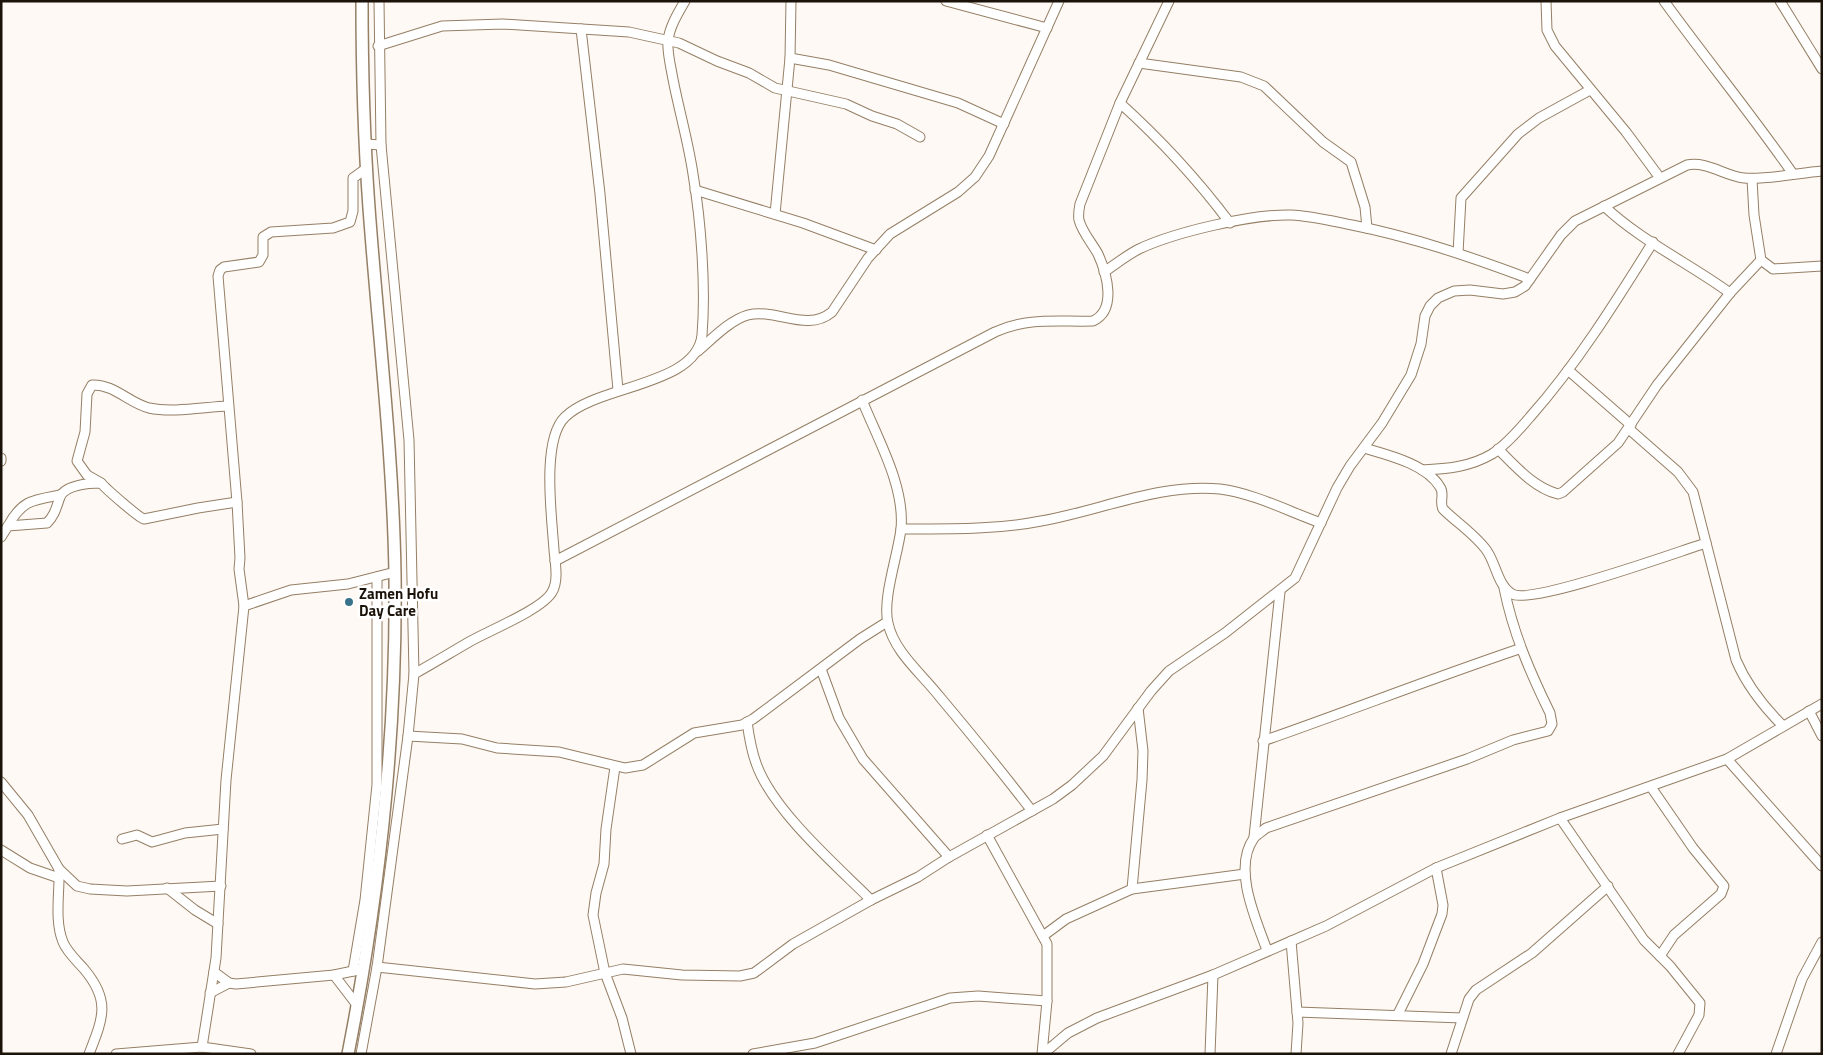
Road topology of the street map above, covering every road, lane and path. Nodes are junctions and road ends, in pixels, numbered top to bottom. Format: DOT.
graph roads {
  1 [pos="362,1"];
  2 [pos="378,1"];
  3 [pos="685,1"];
  4 [pos="791,1"];
  5 [pos="946,1"];
  6 [pos="1059,1"];
  7 [pos="1169,1"];
  8 [pos="1546,1"];
  9 [pos="1664,1"];
  10 [pos="1780,1"];
  11 [pos="1047,28"];
  12 [pos="581,29"];
  13 [pos="668,39"];
  14 [pos="378,46"];
  15 [pos="790,58"];
  16 [pos="1138,63"];
  17 [pos="1822,69"];
  18 [pos="1590,90"];
  19 [pos="787,92"];
  20 [pos="1120,103"];
  21 [pos="1004,124"];
  22 [pos="920,137"];
  23 [pos="366,144"];
  24 [pos="381,145"];
  25 [pos="367,168"];
  26 [pos="1822,171"];
  27 [pos="1794,174"];
  28 [pos="1660,178"];
  29 [pos="1752,179"];
  30 [pos="695,190"];
  31 [pos="1604,206"];
  32 [pos="775,214"];
  33 [pos="1230,223"];
  34 [pos="1367,228"];
  35 [pos="1653,242"];
  36 [pos="876,250"];
  37 [pos="1458,253"];
  38 [pos="1761,260"];
  39 [pos="1822,266"];
  40 [pos="1104,272"];
  41 [pos="1530,279"];
  42 [pos="1730,293"];
  43 [pos="697,351"];
  44 [pos="1568,370"];
  45 [pos="618,390"];
  46 [pos="862,400"];
  47 [pos="228,406"];
  48 [pos="1630,427"];
  49 [pos="1364,448"];
  50 [pos="1498,448"];
  51 [pos="1422,470"];
  52 [pos="101,483"];
  53 [pos="60,495"];
  54 [pos="237,502"];
  55 [pos="1322,523"];
  56 [pos="8,526"];
  57 [pos="901,529"];
  58 [pos="1,537"];
  59 [pos="1706,543"];
  60 [pos="555,561"];
  61 [pos="395,572"];
  62 [pos="377,577"];
  63 [pos="1504,588"];
  64 [pos="1280,592"];
  65 [pos="244,606"];
  66 [pos="887,622"];
  67 [pos="1520,648"];
  68 [pos="820,669"];
  69 [pos="414,674"];
  70 [pos="1822,704"];
  71 [pos="1138,708"];
  72 [pos="1809,711"];
  73 [pos="747,722"];
  74 [pos="1783,726"];
  75 [pos="408,736"];
  76 [pos="1822,736"];
  77 [pos="1263,741"];
  78 [pos="1726,759"];
  79 [pos="615,767"];
  80 [pos="1,782"];
  81 [pos="1651,787"];
  82 [pos="1032,811"];
  83 [pos="1560,818"];
  84 [pos="223,829"];
  85 [pos="987,835"];
  86 [pos="1254,837"];
  87 [pos="122,839"];
  88 [pos="1,850"];
  89 [pos="949,857"];
  90 [pos="1822,866"];
  91 [pos="1436,868"];
  92 [pos="59,874"];
  93 [pos="1245,874"];
  94 [pos="221,886"];
  95 [pos="1608,886"];
  96 [pos="167,888"];
  97 [pos="1132,889"];
  98 [pos="871,900"];
  99 [pos="218,924"];
  100 [pos="1043,936"];
  101 [pos="1291,940"];
  102 [pos="1822,942"];
  103 [pos="1267,950"];
  104 [pos="1660,956"];
  105 [pos="377,967"];
  106 [pos="358,970"];
  107 [pos="214,972"];
  108 [pos="605,973"];
  109 [pos="334,975"];
  110 [pos="1212,975"];
  111 [pos="229,983"];
  112 [pos="210,994"];
  113 [pos="1047,1001"];
  114 [pos="357,1005"];
  115 [pos="1297,1012"];
  116 [pos="1398,1014"];
  117 [pos="1462,1018"];
  118 [pos="202,1047"];
  119 [pos="245,1053"];
  120 [pos="89,1054"];
  121 [pos="116,1054"];
  122 [pos="348,1054"];
  123 [pos="361,1054"];
  124 [pos="631,1054"];
  125 [pos="753,1054"];
  126 [pos="1043,1054"];
  127 [pos="1210,1054"];
  128 [pos="1296,1054"];
  129 [pos="1451,1054"];
  130 [pos="1678,1054"];
  131 [pos="1776,1054"];
  1 -- 23 [label="main road"];
  2 -- 14 [label="street"];
  3 -- 13 [label="street"];
  4 -- 15 [label="street"];
  5 -- 11 [label="street"];
  6 -- 11 [label="street"];
  7 -- 16 [label="street"];
  8 -- 18 [label="street"];
  9 -- 27 [label="street"];
  10 -- 17 [label="street"];
  11 -- 21 [label="street"];
  12 -- 13 [label="street"];
  12 -- 14 [label="street"];
  12 -- 45 [label="street"];
  13 -- 19 [label="street"];
  13 -- 30 [label="street"];
  14 -- 24 [label="street"];
  15 -- 19 [label="street"];
  15 -- 21 [label="street"];
  16 -- 20 [label="street"];
  16 -- 34 [label="street"];
  18 -- 28 [label="street"];
  18 -- 37 [label="street"];
  19 -- 22 [label="street"];
  19 -- 32 [label="street"];
  20 -- 33 [label="street"];
  20 -- 40 [label="street"];
  21 -- 36 [label="street"];
  23 -- 24 [label="street"];
  23 -- 25 [label="main road"];
  24 -- 69 [label="street"];
  25 -- 47 [label="street"];
  25 -- 61 [label="main road"];
  26 -- 27 [label="street"];
  27 -- 29 [label="street"];
  28 -- 29 [label="street"];
  28 -- 31 [label="street"];
  29 -- 38 [label="street"];
  30 -- 32 [label="street"];
  30 -- 43 [label="street"];
  31 -- 35 [label="street"];
  31 -- 41 [label="street"];
  32 -- 36 [label="street"];
  33 -- 34 [label="street"];
  33 -- 40 [label="street"];
  34 -- 37 [label="street"];
  35 -- 42 [label="street"];
  35 -- 44 [label="street"];
  36 -- 43 [label="street"];
  37 -- 41 [label="street"];
  38 -- 39 [label="street"];
  38 -- 42 [label="street"];
  40 -- 46 [label="street"];
  41 -- 49 [label="street"];
  42 -- 48 [label="street"];
  43 -- 45 [label="street"];
  44 -- 48 [label="street"];
  44 -- 50 [label="street"];
  45 -- 60 [label="street"];
  46 -- 57 [label="street"];
  46 -- 60 [label="street"];
  47 -- 52 [label="street"];
  47 -- 54 [label="street"];
  48 -- 50 [label="street"];
  48 -- 59 [label="street"];
  49 -- 51 [label="street"];
  49 -- 55 [label="street"];
  50 -- 51 [label="street"];
  51 -- 63 [label="street"];
  52 -- 53 [label="street"];
  52 -- 54 [label="street"];
  53 -- 56 [label="street"];
  53 -- 56 [label="street"];
  54 -- 65 [label="street"];
  55 -- 57 [label="street"];
  55 -- 64 [label="street"];
  56 -- 58 [label="street"];
  57 -- 66 [label="street"];
  59 -- 63 [label="street"];
  59 -- 74 [label="street"];
  60 -- 69 [label="street"];
  61 -- 62 [label="street"];
  61 -- 106 [label="main road"];
  62 -- 65 [label="street"];
  62 -- 106 [label="street"];
  63 -- 67 [label="street"];
  64 -- 71 [label="street"];
  64 -- 77 [label="street"];
  65 -- 84 [label="street"];
  66 -- 68 [label="street"];
  66 -- 82 [label="street"];
  67 -- 77 [label="street"];
  67 -- 86 [label="street"];
  68 -- 73 [label="street"];
  68 -- 89 [label="street"];
  69 -- 75 [label="street"];
  70 -- 72 [label="street"];
  71 -- 82 [label="street"];
  71 -- 97 [label="street"];
  72 -- 74 [label="street"];
  72 -- 76 [label="street"];
  73 -- 79 [label="street"];
  73 -- 98 [label="street"];
  74 -- 78 [label="street"];
  75 -- 79 [label="street"];
  75 -- 105 [label="street"];
  77 -- 86 [label="street"];
  78 -- 81 [label="street"];
  78 -- 90 [label="street"];
  79 -- 108 [label="street"];
  80 -- 92 [label="street"];
  81 -- 83 [label="street"];
  81 -- 104 [label="street"];
  82 -- 85 [label="street"];
  83 -- 91 [label="street"];
  83 -- 95 [label="street"];
  84 -- 87 [label="street"];
  84 -- 94 [label="street"];
  85 -- 89 [label="street"];
  85 -- 100 [label="street"];
  86 -- 93 [label="street"];
  88 -- 92 [label="street"];
  89 -- 98 [label="street"];
  91 -- 101 [label="street"];
  91 -- 116 [label="street"];
  92 -- 96 [label="street"];
  92 -- 120 [label="street"];
  93 -- 97 [label="street"];
  93 -- 103 [label="street"];
  94 -- 96 [label="street"];
  94 -- 99 [label="street"];
  95 -- 104 [label="street"];
  95 -- 117 [label="street"];
  96 -- 99 [label="street"];
  97 -- 100 [label="street"];
  98 -- 108 [label="street"];
  99 -- 107 [label="street"];
  100 -- 113 [label="street"];
  101 -- 103 [label="street"];
  101 -- 115 [label="street"];
  102 -- 131 [label="street"];
  103 -- 110 [label="street"];
  104 -- 130 [label="street"];
  105 -- 108 [label="street"];
  105 -- 123 [label="street"];
  106 -- 109 [label="street"];
  106 -- 114 [label="main road"];
  107 -- 111 [label="street"];
  107 -- 112 [label="street"];
  108 -- 124 [label="street"];
  109 -- 111 [label="street"];
  109 -- 114 [label="street"];
  110 -- 126 [label="street"];
  110 -- 127 [label="street"];
  111 -- 112 [label="street"];
  112 -- 118 [label="street"];
  113 -- 125 [label="street"];
  113 -- 126 [label="street"];
  114 -- 122 [label="main road"];
  115 -- 116 [label="street"];
  115 -- 128 [label="street"];
  116 -- 117 [label="street"];
  117 -- 129 [label="street"];
  118 -- 119 [label="street"];
  118 -- 121 [label="street"];
}
